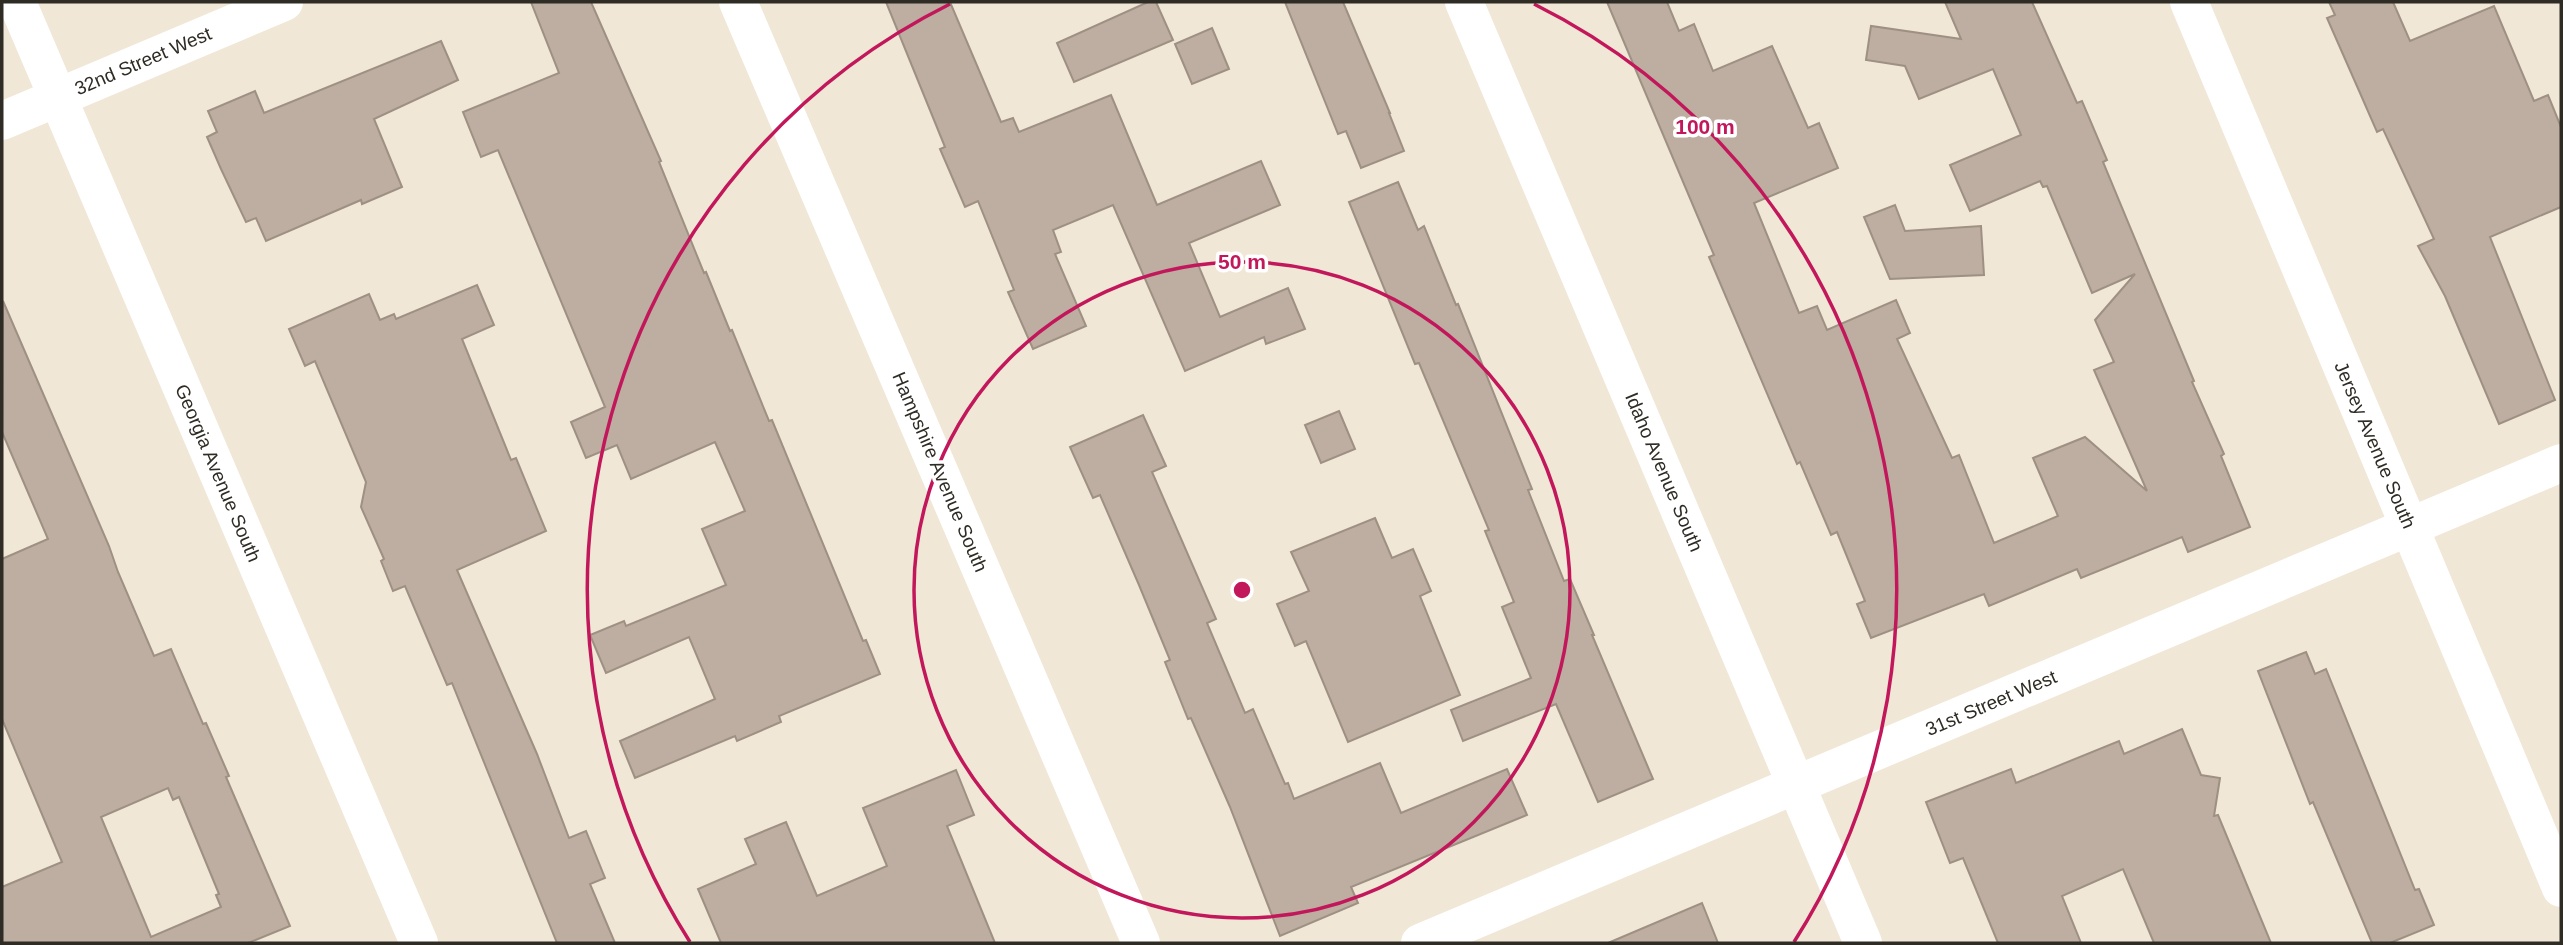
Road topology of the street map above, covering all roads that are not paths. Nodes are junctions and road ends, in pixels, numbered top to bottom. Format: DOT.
graph roads {
  1 [pos="17,2"];
  2 [pos="284,2"];
  3 [pos="738,2"];
  4 [pos="1464,2"];
  5 [pos="2189,2"];
  6 [pos="57,97"];
  7 [pos="2,121"];
  8 [pos="2561,463"];
  9 [pos="2410,527"];
  10 [pos="1797,785"];
  11 [pos="2561,888"];
  12 [pos="419,943"];
  13 [pos="1141,943"];
  14 [pos="1420,943"];
  15 [pos="1863,943"];
  1 -- 6 [label="street, Georgia Avenue South"];
  2 -- 6 [label="street, 32nd Street West"];
  3 -- 13 [label="street, Hampshire Avenue South"];
  4 -- 10 [label="street, Idaho Avenue South"];
  5 -- 9 [label="street, Jersey Avenue South"];
  6 -- 7 [label="street, 32nd Street West"];
  6 -- 12 [label="street, Georgia Avenue South"];
  8 -- 9 [label="street, 31st Street West"];
  9 -- 10 [label="street, 31st Street West"];
  9 -- 11 [label="street, Jersey Avenue South"];
  10 -- 14 [label="street, 31st Street West"];
  10 -- 15 [label="street, Idaho Avenue South"];
}
